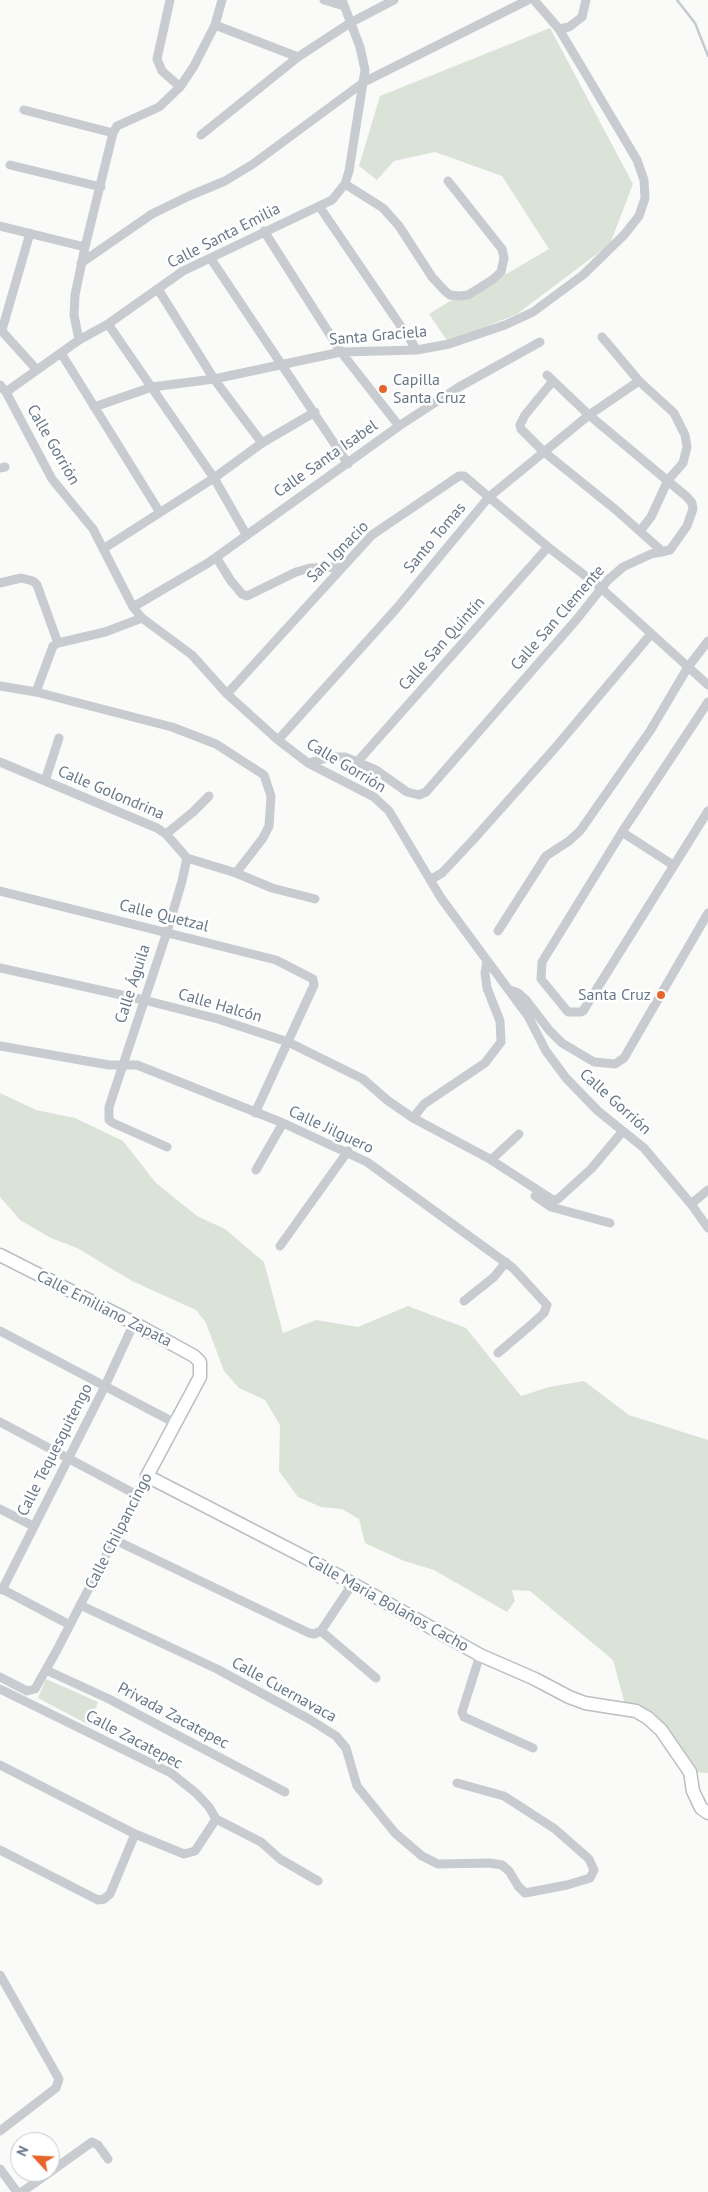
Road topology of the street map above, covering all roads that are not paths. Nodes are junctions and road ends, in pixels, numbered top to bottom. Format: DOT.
graph roads {
  1 [pos="170,0"];
  2 [pos="222,0"];
  3 [pos="324,0"];
  4 [pos="394,0"];
  5 [pos="528,0"];
  6 [pos="534,0"];
  7 [pos="586,0"];
  8 [pos="343,3"];
  9 [pos="350,23"];
  10 [pos="216,25"];
  11 [pos="559,29"];
  12 [pos="298,57"];
  13 [pos="364,82"];
  14 [pos="180,87"];
  15 [pos="24,110"];
  16 [pos="113,133"];
  17 [pos="201,135"];
  18 [pos="10,165"];
  19 [pos="448,181"];
  20 [pos="345,184"];
  21 [pos="101,187"];
  22 [pos="319,206"];
  23 [pos="0,226"];
  24 [pos="264,231"];
  25 [pos="30,234"];
  26 [pos="85,247"];
  27 [pos="211,259"];
  28 [pos="81,263"];
  29 [pos="158,289"];
  30 [pos="108,324"];
  31 [pos="1,330"];
  32 [pos="602,337"];
  33 [pos="79,340"];
  34 [pos="540,342"];
  35 [pos="416,350"];
  36 [pos="341,352"];
  37 [pos="61,353"];
  38 [pos="282,366"];
  39 [pos="37,370"];
  40 [pos="214,379"];
  41 [pos="640,381"];
  42 [pos="152,387"];
  43 [pos="3,389"];
  44 [pos="94,407"];
  45 [pos="315,412"];
  46 [pos="589,415"];
  47 [pos="399,426"];
  48 [pos="262,443"];
  49 [pos="543,451"];
  50 [pos="348,464"];
  51 [pos="214,478"];
  52 [pos="668,480"];
  53 [pos="489,497"];
  54 [pos="159,511"];
  55 [pos="640,531"];
  56 [pos="246,534"];
  57 [pos="548,547"];
  58 [pos="103,549"];
  59 [pos="663,552"];
  60 [pos="216,557"];
  61 [pos="341,567"];
  62 [pos="0,583"];
  63 [pos="601,588"];
  64 [pos="132,607"];
  65 [pos="142,618"];
  66 [pos="651,634"];
  67 [pos="708,641"];
  68 [pos="58,643"];
  69 [pos="688,667"];
  70 [pos="0,686"];
  71 [pos="708,686"];
  72 [pos="36,692"];
  73 [pos="227,694"];
  74 [pos="708,702"];
  75 [pos="59,738"];
  76 [pos="278,740"];
  77 [pos="358,761"];
  78 [pos="0,762"];
  79 [pos="308,763"];
  80 [pos="45,781"];
  81 [pos="209,796"];
  82 [pos="708,811"];
  83 [pos="622,832"];
  84 [pos="166,834"];
  85 [pos="187,858"];
  86 [pos="673,865"];
  87 [pos="236,873"];
  88 [pos="430,880"];
  89 [pos="0,891"];
  90 [pos="315,899"];
  91 [pos="708,913"];
  92 [pos="498,931"];
  93 [pos="166,932"];
  94 [pos="487,961"];
  95 [pos="0,968"];
  96 [pos="508,989"];
  97 [pos="144,1000"];
  98 [pos="288,1042"];
  99 [pos="0,1046"];
  100 [pos="123,1064"];
  101 [pos="255,1113"];
  102 [pos="413,1118"];
  103 [pos="282,1123"];
  104 [pos="623,1131"];
  105 [pos="519,1134"];
  106 [pos="167,1147"];
  107 [pos="348,1151"];
  108 [pos="491,1160"];
  109 [pos="256,1170"];
  110 [pos="530,1187"];
  111 [pos="708,1190"];
  112 [pos="691,1204"];
  113 [pos="610,1223"];
  114 [pos="708,1228"];
  115 [pos="280,1246"];
  116 [pos="0,1255"];
  117 [pos="506,1262"];
  118 [pos="464,1301"];
  119 [pos="134,1323"];
  120 [pos="0,1331"];
  121 [pos="498,1353"];
  122 [pos="201,1369"];
  123 [pos="105,1386"];
  124 [pos="0,1422"];
  125 [pos="175,1423"];
  126 [pos="68,1458"];
  127 [pos="147,1476"];
  128 [pos="137,1494"];
  129 [pos="0,1509"];
  130 [pos="33,1526"];
  131 [pos="115,1540"];
  132 [pos="353,1583"];
  133 [pos="1,1589"];
  134 [pos="80,1605"];
  135 [pos="70,1625"];
  136 [pos="321,1631"];
  137 [pos="480,1655"];
  138 [pos="46,1670"];
  139 [pos="0,1677"];
  140 [pos="376,1678"];
  141 [pos="0,1689"];
  142 [pos="533,1748"];
  143 [pos="0,1765"];
  144 [pos="457,1783"];
  145 [pos="285,1792"];
  146 [pos="708,1813"];
  147 [pos="216,1819"];
  148 [pos="135,1834"];
  149 [pos="0,1850"];
  150 [pos="318,1880"];
  151 [pos="0,1975"];
  152 [pos="0,2131"];
  153 [pos="108,2158"];
  154 [pos="60,2165"];
  155 [pos="0,2169"];
  156 [pos="36,2182"];
  157 [pos="17,2192"];
  158 [pos="22,2192"];
  1 -- 14 [label="street"];
  2 -- 10 [label="street"];
  3 -- 8 [label="street"];
  4 -- 9 [label="street"];
  5 -- 13 [label="street"];
  6 -- 11 [label="street"];
  7 -- 11 [label="street"];
  8 -- 9 [label="street, Calle Santa Emilia"];
  9 -- 12 [label="street"];
  9 -- 13 [label="street, Calle Santa Emilia"];
  10 -- 12 [label="street"];
  10 -- 14 [label="street"];
  11 -- 35 [label="street, Santa Graciela"];
  12 -- 17 [label="street"];
  13 -- 20 [label="street, Calle Santa Emilia"];
  13 -- 28 [label="street"];
  14 -- 16 [label="street"];
  15 -- 16 [label="street"];
  16 -- 21 [label="street"];
  18 -- 21 [label="street"];
  19 -- 20 [label="street"];
  20 -- 22 [label="street, Calle Santa Emilia"];
  21 -- 26 [label="street"];
  22 -- 24 [label="street, Calle Santa Emilia"];
  22 -- 35 [label="street"];
  23 -- 25 [label="street"];
  24 -- 27 [label="street, Calle Santa Emilia"];
  24 -- 36 [label="street"];
  25 -- 26 [label="street"];
  25 -- 31 [label="street"];
  26 -- 28 [label="street"];
  27 -- 29 [label="street, Calle Santa Emilia"];
  27 -- 38 [label="street"];
  28 -- 33 [label="street"];
  29 -- 30 [label="street, Calle Santa Emilia"];
  29 -- 40 [label="street"];
  30 -- 33 [label="street, Calle Santa Emilia"];
  30 -- 42 [label="street"];
  31 -- 39 [label="street"];
  32 -- 41 [label="street"];
  33 -- 37 [label="street, Calle Santa Emilia"];
  34 -- 47 [label="street, Calle Santa Isabel"];
  35 -- 36 [label="street, Santa Graciela"];
  36 -- 38 [label="street, Santa Graciela"];
  36 -- 47 [label="street"];
  37 -- 39 [label="street, Calle Santa Emilia"];
  37 -- 44 [label="street"];
  38 -- 40 [label="street, Santa Graciela"];
  38 -- 45 [label="street"];
  39 -- 43 [label="street, Calle Santa Emilia"];
  40 -- 42 [label="street, Santa Graciela"];
  40 -- 48 [label="street"];
  41 -- 46 [label="street, Santo Tomas"];
  41 -- 52 [label="street"];
  42 -- 44 [label="street, Santa Graciela"];
  42 -- 51 [label="street"];
  43 -- 58 [label="street, Calle Gorrión"];
  44 -- 54 [label="street"];
  45 -- 48 [label="street"];
  45 -- 50 [label="street"];
  46 -- 49 [label="street, Santo Tomas"];
  46 -- 49 [label="street, Calle San Clemente"];
  46 -- 52 [label="street, Calle San Clemente"];
  47 -- 50 [label="street, Calle Santa Isabel"];
  48 -- 51 [label="street"];
  49 -- 53 [label="street, Santo Tomas"];
  49 -- 55 [label="street"];
  50 -- 56 [label="street, Calle Santa Isabel"];
  51 -- 54 [label="street"];
  51 -- 56 [label="street"];
  52 -- 55 [label="street"];
  52 -- 59 [label="street, Calle San Clemente"];
  53 -- 57 [label="street, San Ignacio"];
  53 -- 61 [label="street, San Ignacio"];
  53 -- 76 [label="street, Santo Tomas"];
  54 -- 58 [label="street"];
  55 -- 59 [label="street"];
  56 -- 60 [label="street, Calle Santa Isabel"];
  57 -- 63 [label="street, San Ignacio"];
  57 -- 77 [label="street, Calle San Quintín"];
  58 -- 64 [label="street, Calle Gorrión"];
  59 -- 63 [label="street, Calle San Clemente"];
  60 -- 61 [label="street"];
  60 -- 64 [label="street, Calle Santa Isabel"];
  61 -- 73 [label="street, San Ignacio"];
  62 -- 68 [label="street"];
  63 -- 66 [label="street, San Ignacio"];
  63 -- 77 [label="street, Calle San Clemente"];
  64 -- 65 [label="street, Calle Gorrión"];
  65 -- 68 [label="street"];
  65 -- 73 [label="street, Calle Gorrión"];
  66 -- 69 [label="street, San Ignacio"];
  66 -- 88 [label="street"];
  67 -- 69 [label="street"];
  68 -- 72 [label="street"];
  69 -- 71 [label="street, San Ignacio"];
  69 -- 92 [label="street"];
  70 -- 72 [label="street"];
  72 -- 87 [label="street"];
  73 -- 76 [label="street, Calle Gorrión"];
  74 -- 83 [label="street"];
  75 -- 80 [label="street"];
  76 -- 79 [label="street, Calle Gorrión"];
  77 -- 79 [label="street, Calle San Clemente"];
  78 -- 80 [label="street, Calle Golondrina"];
  79 -- 88 [label="street, Calle Gorrión"];
  80 -- 84 [label="street, Calle Golondrina"];
  81 -- 84 [label="street"];
  82 -- 86 [label="street"];
  83 -- 86 [label="street"];
  83 -- 86 [label="street"];
  84 -- 85 [label="street, Calle Golondrina"];
  85 -- 87 [label="street"];
  85 -- 93 [label="street, Calle Águila"];
  87 -- 90 [label="street"];
  88 -- 94 [label="street, Calle Gorrión"];
  89 -- 93 [label="street, Calle Quetzal"];
  91 -- 96 [label="street"];
  93 -- 97 [label="street, Calle Águila"];
  93 -- 98 [label="street, Calle Quetzal"];
  94 -- 96 [label="street, Calle Gorrión"];
  94 -- 102 [label="street"];
  95 -- 97 [label="street, Calle Halcón"];
  96 -- 104 [label="street, Calle Gorrión"];
  97 -- 98 [label="street, Calle Halcón"];
  97 -- 100 [label="street, Calle Águila"];
  98 -- 101 [label="street"];
  98 -- 102 [label="street, Calle Halcón"];
  99 -- 100 [label="street, Calle Jilguero"];
  100 -- 101 [label="street, Calle Jilguero"];
  100 -- 106 [label="street, Calle Águila"];
  101 -- 103 [label="street, Calle Jilguero"];
  102 -- 108 [label="street, Calle Halcón"];
  103 -- 107 [label="street, Calle Jilguero"];
  103 -- 109 [label="street"];
  104 -- 110 [label="street, Calle Halcón"];
  104 -- 112 [label="street, Calle Gorrión"];
  105 -- 108 [label="street"];
  107 -- 115 [label="street"];
  107 -- 117 [label="street, Calle Jilguero"];
  108 -- 110 [label="street, Calle Halcón"];
  110 -- 113 [label="street"];
  111 -- 112 [label="street"];
  112 -- 114 [label="street, Calle Gorrión"];
  116 -- 119 [label="street, Calle Emiliano Zapata"];
  117 -- 118 [label="street"];
  117 -- 121 [label="street, Calle Jilguero"];
  119 -- 122 [label="street, Calle Emiliano Zapata"];
  119 -- 123 [label="street, Calle Tequesquitengo"];
  120 -- 123 [label="street"];
  122 -- 125 [label="street, Calle Chilpancingo"];
  123 -- 125 [label="street"];
  123 -- 126 [label="street, Calle Tequesquitengo"];
  124 -- 126 [label="street"];
  125 -- 127 [label="street, Calle Chilpancingo"];
  126 -- 128 [label="street"];
  126 -- 130 [label="street, Calle Tequesquitengo"];
  127 -- 128 [label="street, Calle Chilpancingo"];
  127 -- 132 [label="street, Calle María Bolaños Cacho"];
  128 -- 131 [label="street, Calle Chilpancingo"];
  129 -- 130 [label="street"];
  130 -- 133 [label="street, Calle Tequesquitengo"];
  131 -- 134 [label="street, Calle Chilpancingo"];
  131 -- 136 [label="street"];
  132 -- 136 [label="street"];
  132 -- 137 [label="street, Calle María Bolaños Cacho"];
  133 -- 135 [label="street"];
  134 -- 135 [label="street, Calle Chilpancingo"];
  134 -- 144 [label="street, Calle Cuernavaca"];
  135 -- 138 [label="street, Calle Chilpancingo"];
  136 -- 140 [label="street"];
  137 -- 142 [label="street"];
  137 -- 146 [label="street, Calle María Bolaños Cacho"];
  138 -- 139 [label="street, Calle Chilpancingo"];
  138 -- 145 [label="street, Privada Zacatepec"];
  141 -- 147 [label="street, Calle Zacatepec"];
  143 -- 148 [label="street"];
  147 -- 148 [label="street"];
  147 -- 150 [label="street, Calle Zacatepec"];
  148 -- 149 [label="street"];
  151 -- 152 [label="street"];
  153 -- 154 [label="street"];
  155 -- 157 [label="street"];
  156 -- 158 [label="street"];
}
